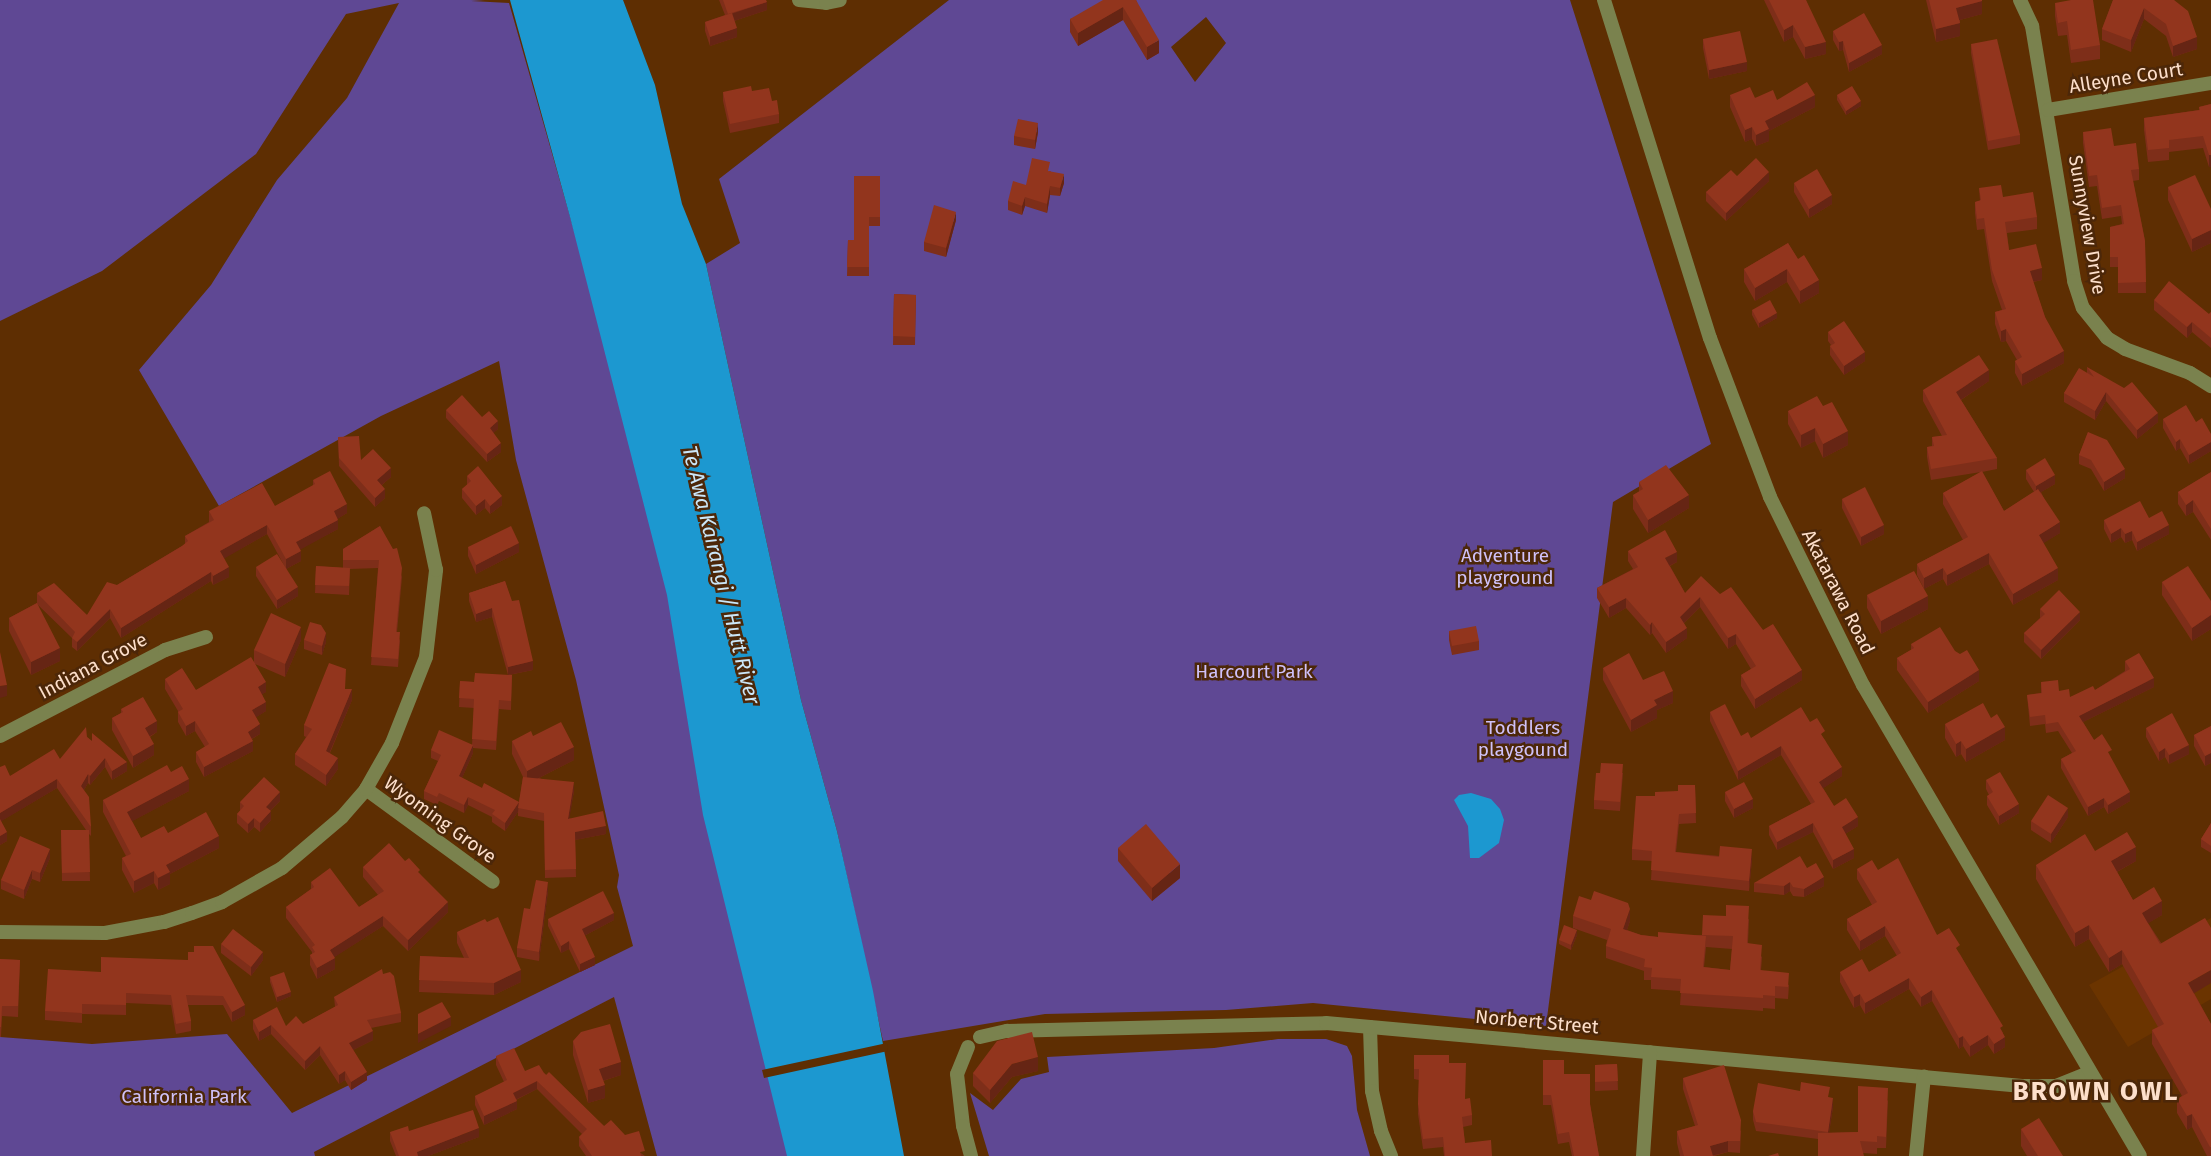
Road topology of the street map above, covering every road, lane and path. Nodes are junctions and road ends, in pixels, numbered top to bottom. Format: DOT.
graph roads {
  1 [pos="840,0"];
  2 [pos="1604,0"];
  3 [pos="2020,0"];
  4 [pos="799,1"];
  5 [pos="2211,83"];
  6 [pos="2048,110"];
  7 [pos="2211,386"];
  8 [pos="424,513"];
  9 [pos="206,637"];
  10 [pos="0,736"];
  11 [pos="366,789"];
  12 [pos="492,882"];
  13 [pos="0,932"];
  14 [pos="1370,1027"];
  15 [pos="979,1037"];
  16 [pos="968,1047"];
  17 [pos="1650,1052"];
  18 [pos="2088,1073"];
  19 [pos="1924,1076"];
  20 [pos="971,1156"];
  21 [pos="1391,1156"];
  22 [pos="1643,1156"];
  23 [pos="1916,1156"];
  24 [pos="2140,1156"];
  1 -- 4 [label="street"];
  2 -- 18 [label="street, Akatarawa Road"];
  3 -- 6 [label="street, Sunnyview Drive"];
  5 -- 6 [label="street, Alleyne Court"];
  6 -- 7 [label="street, Sunnyview Drive"];
  8 -- 11 [label="street"];
  9 -- 10 [label="street, Indiana Grove"];
  11 -- 12 [label="street, Wyoming Grove"];
  11 -- 13 [label="street"];
  14 -- 15 [label="street, Norbert Street"];
  14 -- 17 [label="street, Norbert Street"];
  14 -- 21 [label="street"];
  16 -- 20 [label="street"];
  17 -- 19 [label="street, Norbert Street"];
  17 -- 22 [label="street"];
  18 -- 19 [label="street, Norbert Street"];
  18 -- 24 [label="street, Akatarawa Road"];
  19 -- 23 [label="street"];
}
